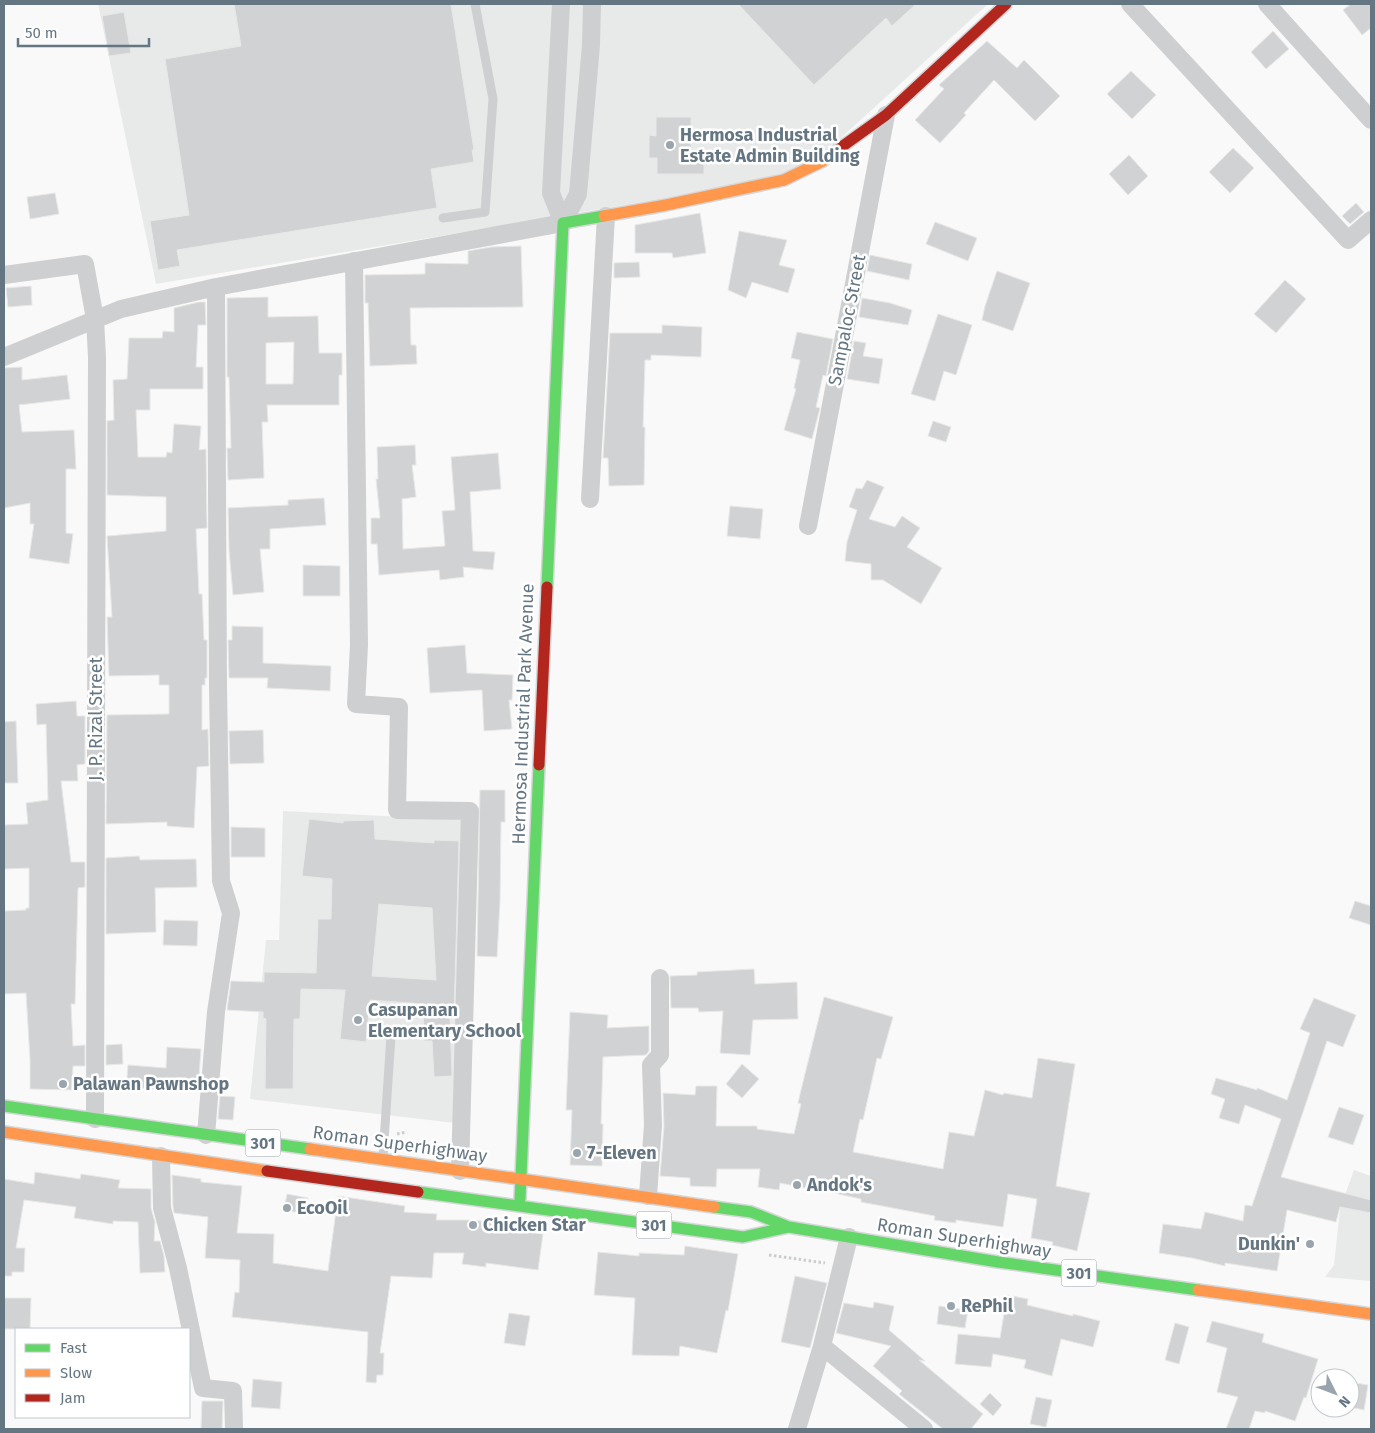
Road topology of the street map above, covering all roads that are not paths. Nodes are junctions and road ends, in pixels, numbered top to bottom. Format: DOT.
graph roads {
  1 [pos="475,4"];
  2 [pos="561,4"];
  3 [pos="592,4"];
  4 [pos="1006,4"];
  5 [pos="1130,4"];
  6 [pos="1267,4"];
  7 [pos="886,115"];
  8 [pos="1371,120"];
  9 [pos="606,216"];
  10 [pos="443,218"];
  11 [pos="1371,220"];
  12 [pos="563,223"];
  13 [pos="354,261"];
  14 [pos="4,275"];
  15 [pos="216,287"];
  16 [pos="95,320"];
  17 [pos="4,356"];
  18 [pos="590,499"];
  19 [pos="808,526"];
  20 [pos="660,978"];
  21 [pos="391,1036"];
  22 [pos="4,1106"];
  23 [pos="95,1119"];
  24 [pos="4,1132"];
  25 [pos="206,1135"];
  26 [pos="161,1156"];
  27 [pos="383,1159"];
  28 [pos="460,1171"];
  29 [pos="522,1179"];
  30 [pos="648,1196"];
  31 [pos="519,1207"];
  32 [pos="788,1226"];
  33 [pos="848,1238"];
  34 [pos="1371,1314"];
  35 [pos="822,1346"];
  36 [pos="234,1429"];
  37 [pos="797,1429"];
  38 [pos="924,1429"];
  1 -- 10 [label="lane"];
  2 -- 12 [label="street"];
  3 -- 12 [label="street"];
  4 -- 7 [label="main road"];
  5 -- 11 [label="street"];
  6 -- 8 [label="street"];
  7 -- 9 [label="main road"];
  7 -- 19 [label="street, Sampaloc Street"];
  9 -- 12 [label="main road"];
  9 -- 18 [label="street"];
  12 -- 13 [label="street"];
  12 -- 29 [label="main road, Hermosa Industrial Park Avenue"];
  13 -- 15 [label="street"];
  13 -- 28 [label="street"];
  14 -- 16 [label="street, J. P. Rizal Street"];
  15 -- 16 [label="street"];
  15 -- 25 [label="street"];
  16 -- 17 [label="street"];
  16 -- 23 [label="street, J. P. Rizal Street"];
  20 -- 30 [label="street"];
  21 -- 27 [label="lane"];
  22 -- 23 [label="main road, Roman Superhighway / 301"];
  23 -- 25 [label="main road, Roman Superhighway / 301"];
  24 -- 26 [label="main road, Roman Superhighway / 301"];
  25 -- 27 [label="main road, Roman Superhighway / 301"];
  26 -- 31 [label="main road, Roman Superhighway / 301"];
  26 -- 36 [label="street"];
  27 -- 28 [label="main road, Roman Superhighway / 301"];
  28 -- 29 [label="main road, Roman Superhighway / 301"];
  29 -- 30 [label="main road, Roman Superhighway / 301"];
  29 -- 31 [label="main road, Hermosa Industrial Park Avenue"];
  30 -- 32 [label="main road, Roman Superhighway / 301"];
  31 -- 32 [label="main road, Roman Superhighway / 301"];
  32 -- 33 [label="main road, Roman Superhighway / 301"];
  33 -- 34 [label="main road, Roman Superhighway / 301"];
  33 -- 35 [label="street"];
  35 -- 37 [label="street"];
  35 -- 38 [label="street"];
}
